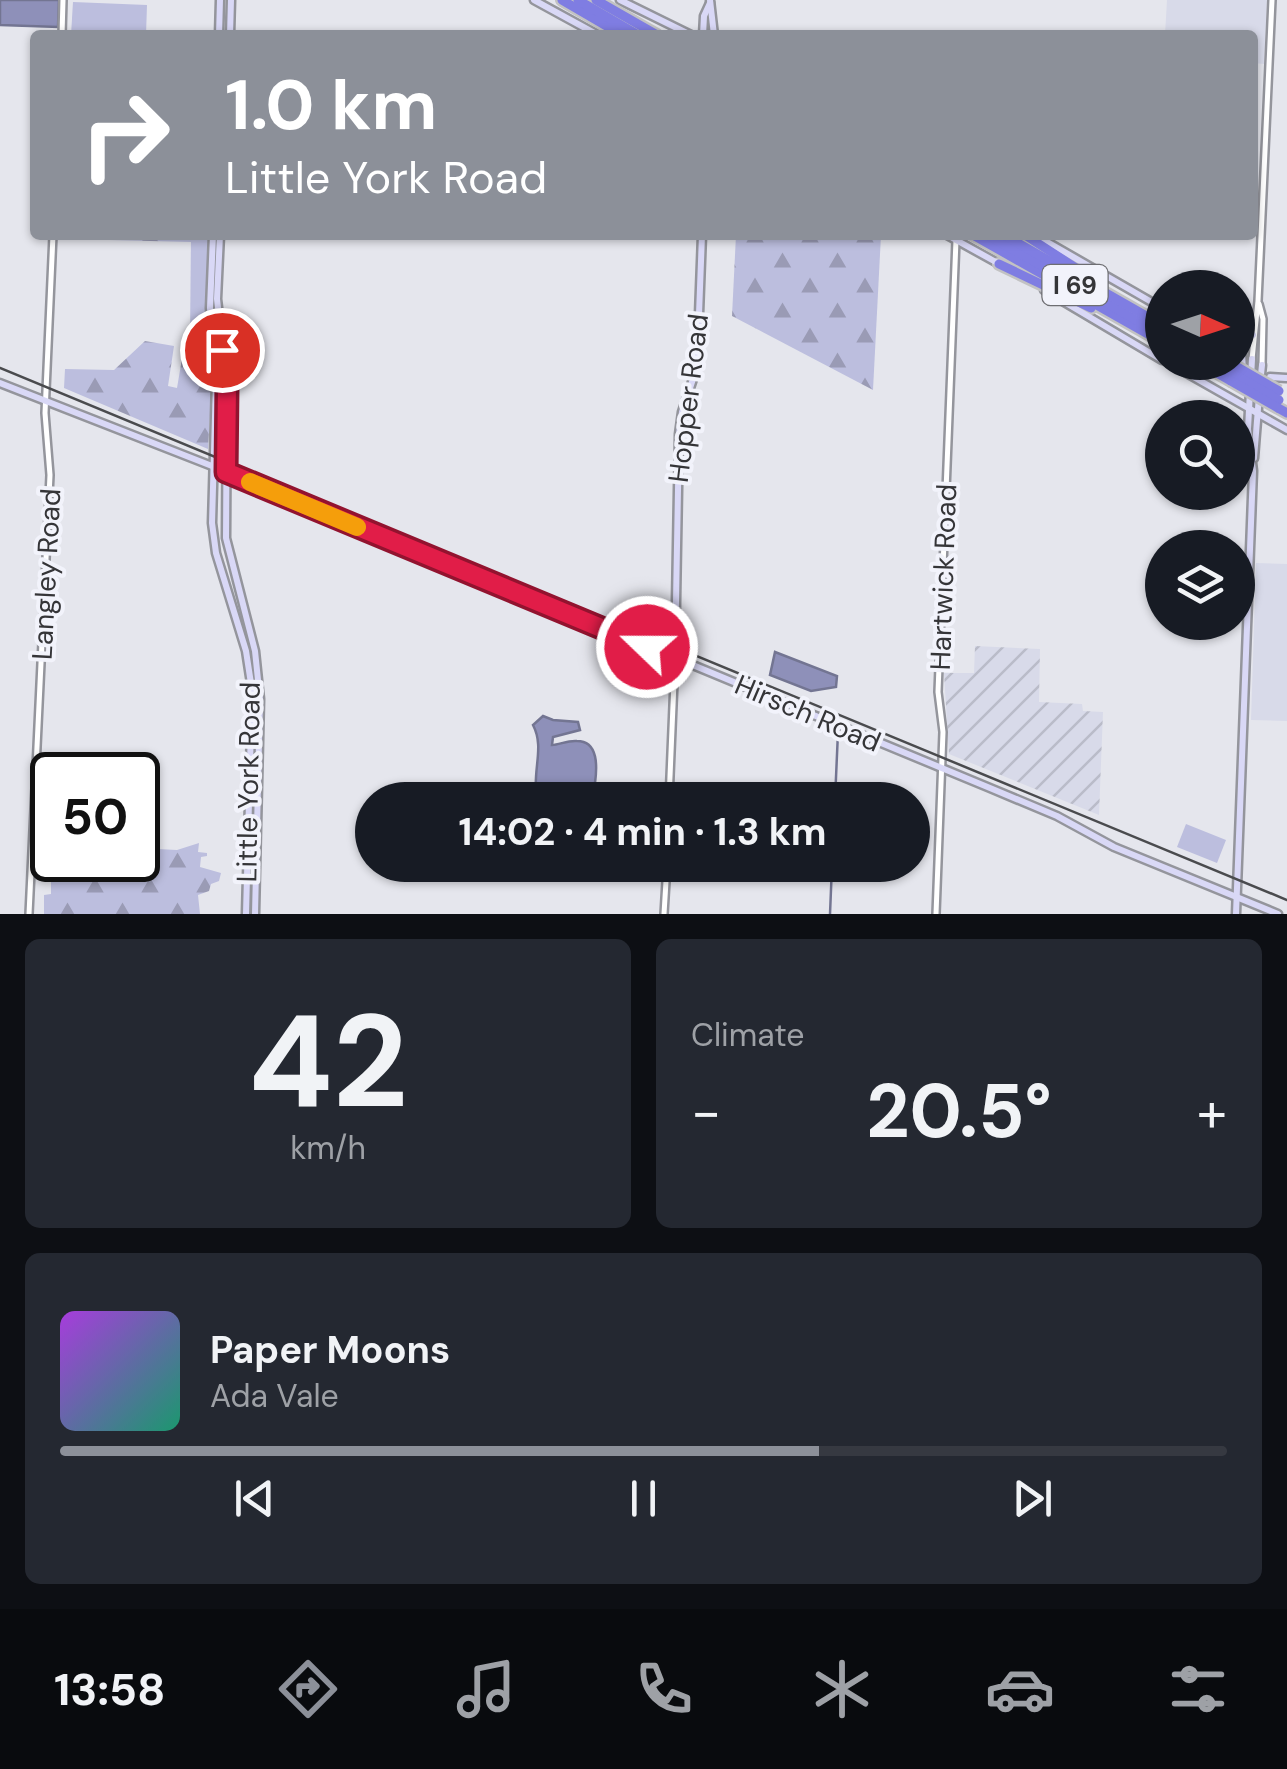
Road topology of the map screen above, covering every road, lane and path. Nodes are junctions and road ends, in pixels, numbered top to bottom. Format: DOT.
graph roads {
  1 [pos="63,0"];
  2 [pos="220,0"];
  3 [pos="231,0"];
  4 [pos="534,0"];
  5 [pos="562,0"];
  6 [pos="578,0"];
  7 [pos="596,0"];
  8 [pos="620,0"];
  9 [pos="1272,0"];
  10 [pos="710,1"];
  11 [pos="704,19"];
  12 [pos="62,30"];
  13 [pos="219,30"];
  14 [pos="230,30"];
  15 [pos="589,30"];
  16 [pos="613,30"];
  17 [pos="629,30"];
  18 [pos="648,30"];
  19 [pos="680,30"];
  20 [pos="693,30"];
  21 [pos="703,30"];
  22 [pos="713,30"];
  23 [pos="1258,154"];
  24 [pos="1265,154"];
  25 [pos="53,240"];
  26 [pos="216,240"];
  27 [pos="216,240"];
  28 [pos="702,240"];
  29 [pos="956,240"];
  30 [pos="982,240"];
  31 [pos="996,240"];
  32 [pos="1013,240"];
  33 [pos="1033,240"];
  34 [pos="1043,240"];
  35 [pos="999,264"];
  36 [pos="1145,298"];
  37 [pos="1258,301"];
  38 [pos="1145,313"];
  39 [pos="1145,314"];
  40 [pos="1255,318"];
  41 [pos="1255,324"];
  42 [pos="1262,324"];
  43 [pos="1145,328"];
  44 [pos="1138,329"];
  45 [pos="1145,332"];
  46 [pos="1145,349"];
  47 [pos="1255,361"];
  48 [pos="1262,365"];
  49 [pos="1286,378"];
  50 [pos="1199,380"];
  51 [pos="1241,380"];
  52 [pos="1247,380"];
  53 [pos="1247,380"];
  54 [pos="0,383"];
  55 [pos="1224,394"];
  56 [pos="1236,400"];
  57 [pos="46,401"];
  58 [pos="1283,402"];
  59 [pos="1255,410"];
  60 [pos="1258,412"];
  61 [pos="214,418"];
  62 [pos="228,419"];
  63 [pos="1270,419"];
  64 [pos="1284,428"];
  65 [pos="1255,433"];
  66 [pos="1258,435"];
  67 [pos="1255,450"];
  68 [pos="212,466"];
  69 [pos="226,472"];
  70 [pos="1250,510"];
  71 [pos="675,658"];
  72 [pos="256,716"];
  73 [pos="251,745"];
  74 [pos="260,746"];
  75 [pos="942,768"];
  76 [pos="670,782"];
  77 [pos="252,860"];
  78 [pos="252,874"];
  79 [pos="665,882"];
  80 [pos="1236,897"];
  81 [pos="30,914"];
  82 [pos="246,914"];
  83 [pos="255,914"];
  84 [pos="664,914"];
  85 [pos="936,914"];
  86 [pos="1236,914"];
  87 [pos="1278,914"];
  1 -- 12 [label="street"];
  2 -- 13 [label="main road"];
  3 -- 14 [label="main road"];
  4 -- 15 [label="main road"];
  5 -- 16 [label="highway"];
  6 -- 17 [label="highway"];
  7 -- 18 [label="highway"];
  8 -- 19 [label="main road"];
  9 -- 24 [label="street"];
  10 -- 11 [label="main road"];
  10 -- 22 [label="main road"];
  11 -- 20 [label="main road"];
  11 -- 21 [label="main road"];
  23 -- 24 [label="street"];
  24 -- 37 [label="street"];
  25 -- 57 [label="street, Langley Road"];
  26 -- 61 [label="main road, Little York Road"];
  27 -- 62 [label="main road, Little York Road"];
  28 -- 71 [label="main road, Hopper Road"];
  29 -- 35 [label="main road"];
  29 -- 75 [label="street, Hartwick Road"];
  30 -- 44 [label="highway, I 69"];
  31 -- 43 [label="highway, I 69"];
  32 -- 39 [label="highway, I 69"];
  33 -- 38 [label="highway"];
  34 -- 36 [label="main road"];
  35 -- 44 [label="highway"];
  35 -- 46 [label="main road"];
  37 -- 40 [label="street"];
  37 -- 42 [label="street"];
  41 -- 42 [label="street"];
  42 -- 48 [label="street"];
  44 -- 45 [label="highway, I 69"];
  47 -- 48 [label="main road"];
  48 -- 49 [label="main road"];
  48 -- 60 [label="main road"];
  49 -- 63 [label="main road"];
  50 -- 55 [label="main road"];
  51 -- 55 [label="main road"];
  52 -- 58 [label="highway, bridge"];
  53 -- 58 [label="highway, bridge"];
  54 -- 57 [label="main road, Hirsch Road"];
  55 -- 56 [label="main road"];
  57 -- 68 [label="main road, Hirsch Road"];
  57 -- 81 [label="street, Langley Road"];
  59 -- 60 [label="main road"];
  60 -- 63 [label="main road"];
  60 -- 66 [label="main road"];
  61 -- 62 [label="main road"];
  61 -- 68 [label="main road, Little York Road"];
  62 -- 69 [label="main road, Little York Road"];
  63 -- 64 [label="main road"];
  64 -- 66 [label="main road"];
  65 -- 66 [label="main road"];
  66 -- 67 [label="main road"];
  68 -- 69 [label="main road, Hirsch Road"];
  68 -- 72 [label="main road, Little York Road"];
  69 -- 71 [label="main road, Hirsch Road"];
  69 -- 72 [label="main road, Little York Road"];
  70 -- 80 [label="main road"];
  71 -- 75 [label="main road, Hirsch Road"];
  71 -- 76 [label="street, Hopper Road"];
  72 -- 73 [label="main road, Little York Road"];
  72 -- 74 [label="main road, Little York Road"];
  73 -- 74 [label="main road"];
  73 -- 77 [label="main road, Little York Road"];
  74 -- 77 [label="main road, Little York Road"];
  75 -- 80 [label="main road, Hirsch Road"];
  75 -- 85 [label="street, Hartwick Road"];
  77 -- 78 [label="main road, Little York Road"];
  78 -- 82 [label="main road, Little York Road"];
  78 -- 83 [label="main road, Little York Road"];
  79 -- 84 [label="street"];
  80 -- 86 [label="main road"];
  80 -- 87 [label="main road, Hirsch Road"];
}
